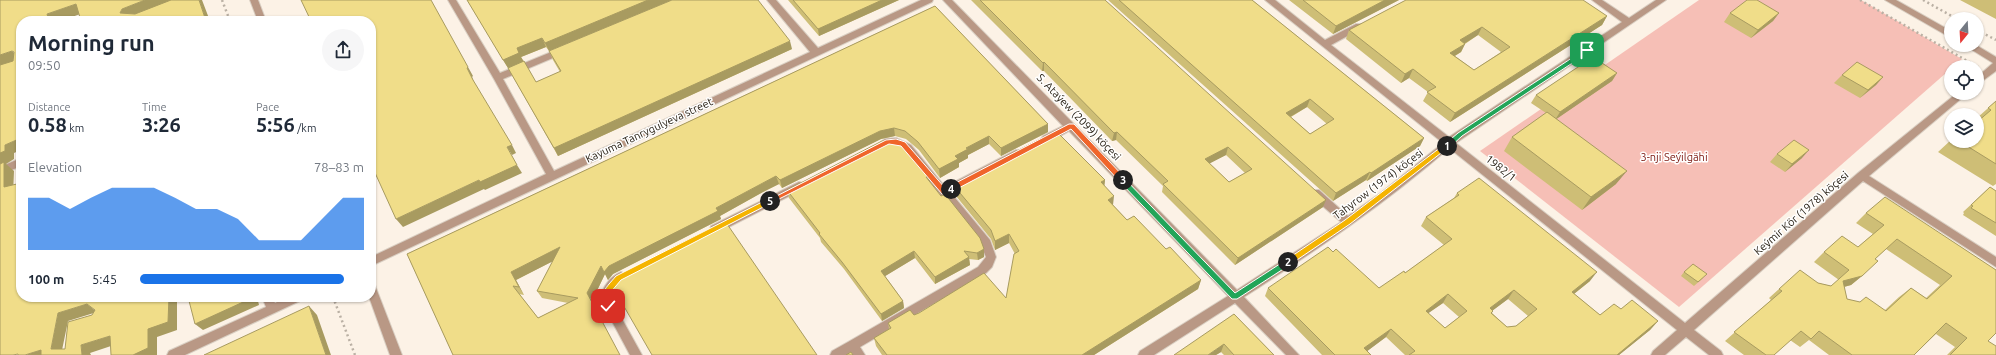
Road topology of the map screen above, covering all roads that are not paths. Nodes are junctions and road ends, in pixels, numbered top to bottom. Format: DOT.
graph roads {
  1 [pos="254,0"];
  2 [pos="452,0"];
  3 [pos="772,0"];
  4 [pos="929,0"];
  5 [pos="947,0"];
  6 [pos="1269,0"];
  7 [pos="1596,0"];
  8 [pos="1662,0"];
  9 [pos="1889,0"];
  10 [pos="260,16"];
  11 [pos="1367,22"];
  12 [pos="1629,22"];
  13 [pos="1944,31"];
  14 [pos="1325,44"];
  15 [pos="576,45"];
  16 [pos="816,52"];
  17 [pos="1982,52"];
  18 [pos="1996,60"];
  19 [pos="1996,66"];
  20 [pos="1984,76"];
  21 [pos="498,78"];
  22 [pos="1954,100"];
  23 [pos="1071,126"];
  24 [pos="1450,143"];
  25 [pos="873,148"];
  26 [pos="16,164"];
  27 [pos="0,171"];
  28 [pos="552,176"];
  29 [pos="1862,176"];
  30 [pos="809,181"];
  31 [pos="1307,185"];
  32 [pos="944,192"];
  33 [pos="1348,222"];
  34 [pos="703,235"];
  35 [pos="376,260"];
  36 [pos="1996,263"];
  37 [pos="632,271"];
  38 [pos="1235,297"];
  39 [pos="376,301"];
  40 [pos="269,302"];
  41 [pos="287,302"];
  42 [pos="272,309"];
  43 [pos="1686,330"];
  44 [pos="852,345"];
  45 [pos="173,355"];
  46 [pos="396,355"];
  47 [pos="636,355"];
  48 [pos="836,355"];
  49 [pos="859,355"];
  50 [pos="1144,355"];
  51 [pos="1293,355"];
  52 [pos="1657,355"];
  53 [pos="1718,355"];
  1 -- 10 [label="street"];
  2 -- 21 [label="street"];
  3 -- 16 [label="street"];
  4 -- 16 [label="street, Kayuma Tanrygulyeva street"];
  5 -- 23 [label="street, S. Ataýew (2099) köçesi"];
  6 -- 14 [label="street, 1982/1"];
  7 -- 12 [label="street"];
  8 -- 12 [label="street, Tahyrow (1974) köçesi"];
  9 -- 13 [label="street"];
  11 -- 14 [label="street"];
  12 -- 24 [label="street, Tahyrow (1974) köçesi"];
  14 -- 24 [label="street, 1982/1"];
  15 -- 21 [label="street"];
  16 -- 28 [label="street, Kayuma Tanrygulyeva street"];
  17 -- 18 [label="street"];
  19 -- 20 [label="street"];
  21 -- 28 [label="street"];
  22 -- 29 [label="street, Keýmir Kör (1978) köçesi"];
  23 -- 32 [label="street"];
  23 -- 38 [label="street, S. Ataýew (2099) köçesi"];
  24 -- 33 [label="street, Tahyrow (1974) köçesi"];
  24 -- 43 [label="street, 1982/1"];
  25 -- 32 [label="street"];
  26 -- 27 [label="street"];
  28 -- 35 [label="street, Kayuma Tanrygulyeva street"];
  29 -- 36 [label="street"];
  29 -- 43 [label="street, Keýmir Kör (1978) köçesi"];
  30 -- 34 [label="street"];
  31 -- 33 [label="street"];
  32 -- 44 [label="street"];
  33 -- 38 [label="street, Tahyrow (1974) köçesi"];
  37 -- 47 [label="street"];
  38 -- 50 [label="street, Tahyrow (1974) köçesi"];
  38 -- 51 [label="street, S. Ataýew (2099) köçesi"];
  39 -- 46 [label="street"];
  40 -- 42 [label="street"];
  41 -- 42 [label="street"];
  42 -- 45 [label="street"];
  43 -- 52 [label="street, Keýmir Kör (1978) köçesi"];
  43 -- 53 [label="street, 1982/1"];
  44 -- 48 [label="street"];
  44 -- 49 [label="street"];
}
